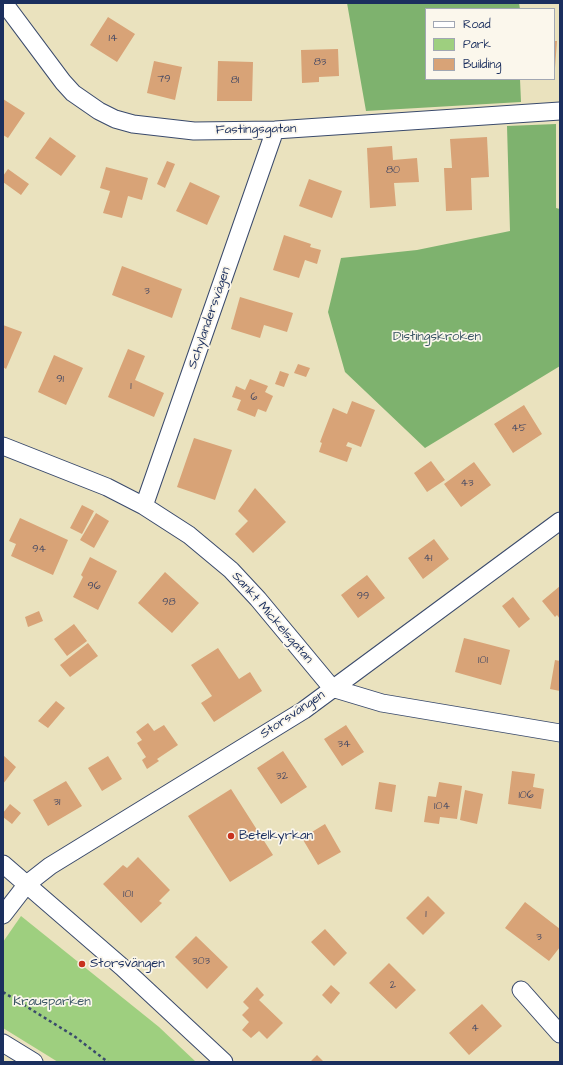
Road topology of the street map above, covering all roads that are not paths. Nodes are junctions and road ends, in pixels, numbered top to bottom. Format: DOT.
graph roads {
  1 [pos="8,9"];
  2 [pos="560,111"];
  3 [pos="274,130"];
  4 [pos="3,446"];
  5 [pos="144,506"];
  6 [pos="560,520"];
  7 [pos="332,688"];
  8 [pos="560,733"];
  9 [pos="3,864"];
  10 [pos="27,884"];
  11 [pos="3,915"];
  12 [pos="521,990"];
  13 [pos="560,1034"];
  14 [pos="3,1043"];
  15 [pos="34,1062"];
  16 [pos="224,1062"];
  1 -- 3 [label="street, Fastingsgatan"];
  2 -- 3 [label="street, Fastingsgatan"];
  3 -- 5 [label="street, Schylandersvägen"];
  4 -- 5 [label="street, Sankt Mickelsgatan"];
  5 -- 7 [label="street, Sankt Mickelsgatan"];
  6 -- 7 [label="street, Storsvängen"];
  7 -- 8 [label="street"];
  7 -- 10 [label="street, Storsvängen"];
  9 -- 10 [label="street"];
  10 -- 11 [label="street, Storsvängen"];
  10 -- 16 [label="street"];
  12 -- 13 [label="street"];
  14 -- 15 [label="street"];
}
